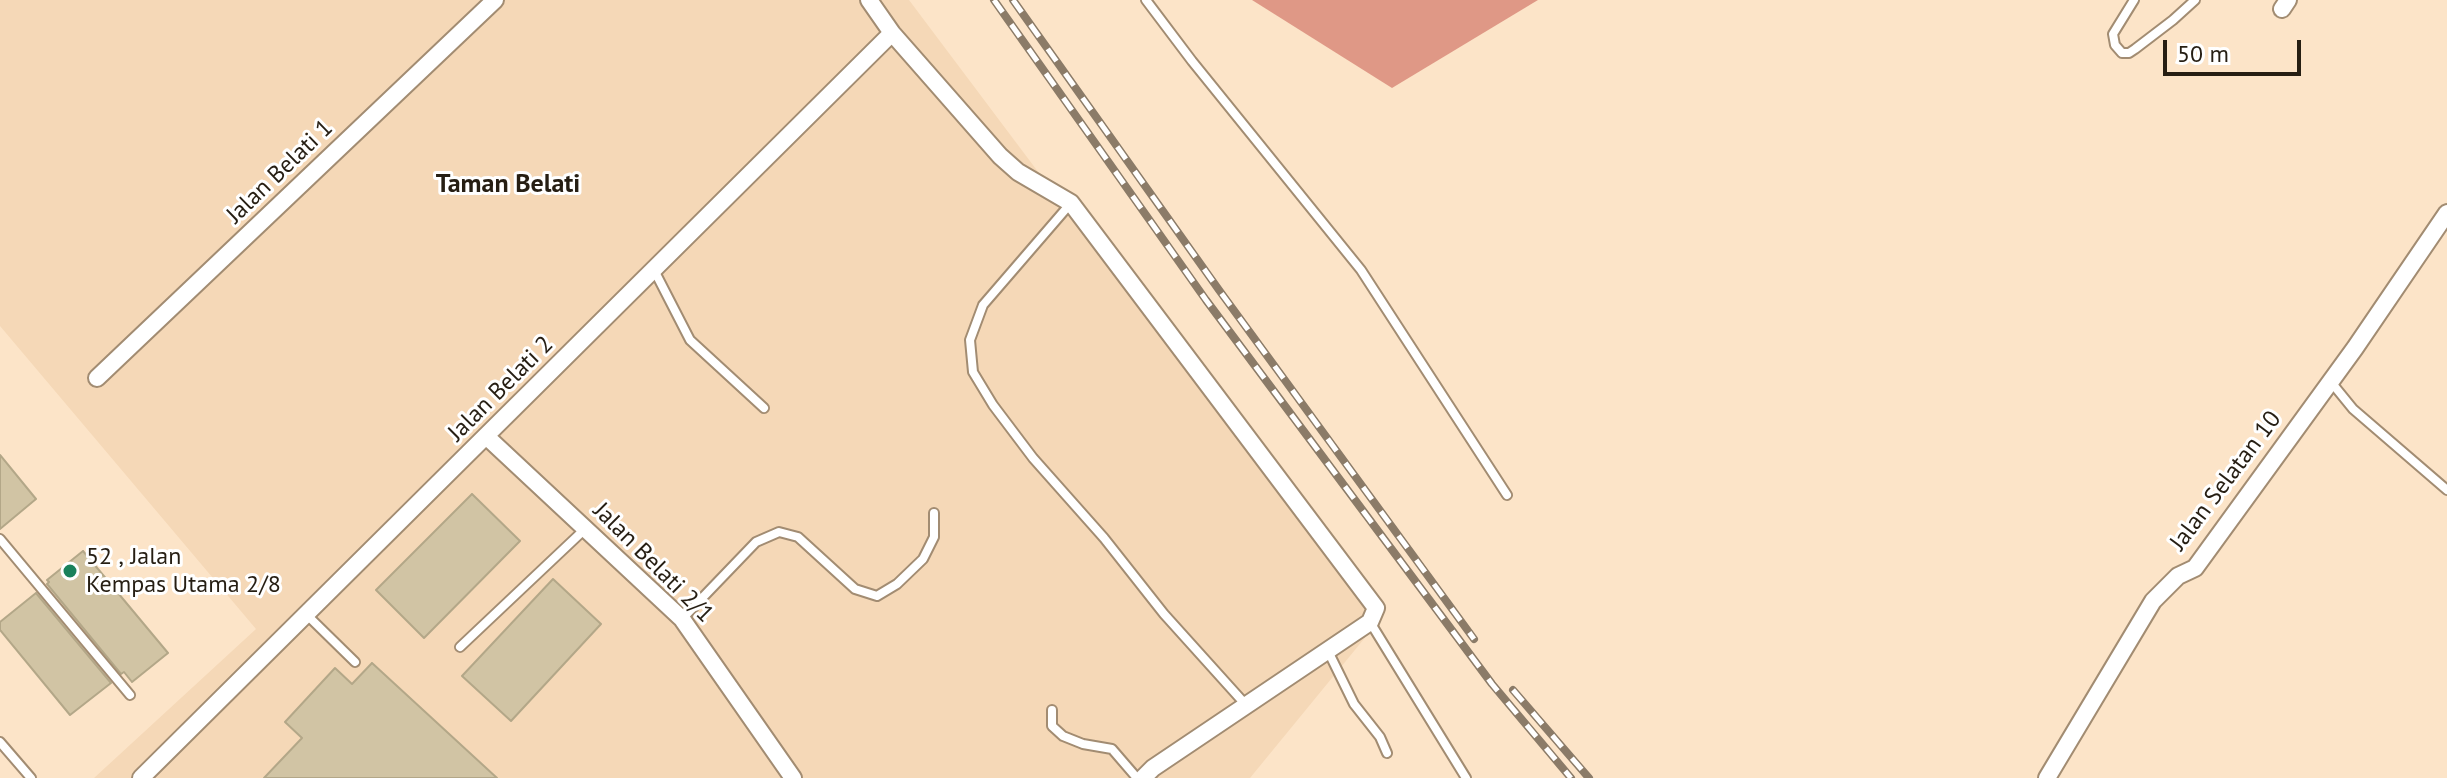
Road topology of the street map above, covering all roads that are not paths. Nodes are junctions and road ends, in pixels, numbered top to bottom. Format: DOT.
graph roads {
  1 [pos="495,0"];
  2 [pos="869,0"];
  3 [pos="1146,0"];
  4 [pos="2134,0"];
  5 [pos="2195,0"];
  6 [pos="892,33"];
  7 [pos="1071,203"];
  8 [pos="2447,213"];
  9 [pos="654,270"];
  10 [pos="97,378"];
  11 [pos="2331,381"];
  12 [pos="764,408"];
  13 [pos="487,437"];
  14 [pos="2447,490"];
  15 [pos="1507,495"];
  16 [pos="934,513"];
  17 [pos="586,528"];
  18 [pos="0,539"];
  19 [pos="307,615"];
  20 [pos="682,619"];
  21 [pos="1370,622"];
  22 [pos="460,647"];
  23 [pos="1328,650"];
  24 [pos="355,662"];
  25 [pos="130,695"];
  26 [pos="1246,705"];
  27 [pos="1052,710"];
  28 [pos="0,742"];
  29 [pos="1387,753"];
  30 [pos="152,774"];
  31 [pos="31,778"];
  32 [pos="793,778"];
  33 [pos="1137,778"];
  34 [pos="1143,778"];
  35 [pos="1466,778"];
  36 [pos="2047,778"];
  1 -- 10 [label="street, Jalan Belati 1"];
  2 -- 6 [label="street"];
  3 -- 15 [label="lane"];
  4 -- 5 [label="lane"];
  6 -- 7 [label="street"];
  6 -- 9 [label="street, Jalan Belati 2"];
  7 -- 21 [label="street"];
  7 -- 26 [label="lane"];
  8 -- 11 [label="street, Jalan Selatan 10"];
  9 -- 12 [label="lane"];
  9 -- 13 [label="street, Jalan Belati 2"];
  11 -- 14 [label="lane"];
  11 -- 36 [label="street, Jalan Selatan 10"];
  13 -- 17 [label="street, Jalan Belati 2/1"];
  13 -- 19 [label="street, Jalan Belati 2"];
  16 -- 20 [label="lane"];
  17 -- 20 [label="street, Jalan Belati 2/1"];
  17 -- 22 [label="lane"];
  18 -- 25 [label="lane"];
  19 -- 24 [label="lane"];
  19 -- 30 [label="street, Jalan Belati 2"];
  20 -- 32 [label="street, Jalan Belati 2/1"];
  21 -- 23 [label="street"];
  21 -- 35 [label="lane"];
  23 -- 26 [label="street"];
  23 -- 29 [label="lane"];
  26 -- 34 [label="street"];
  27 -- 33 [label="lane"];
  28 -- 31 [label="lane"];
}
